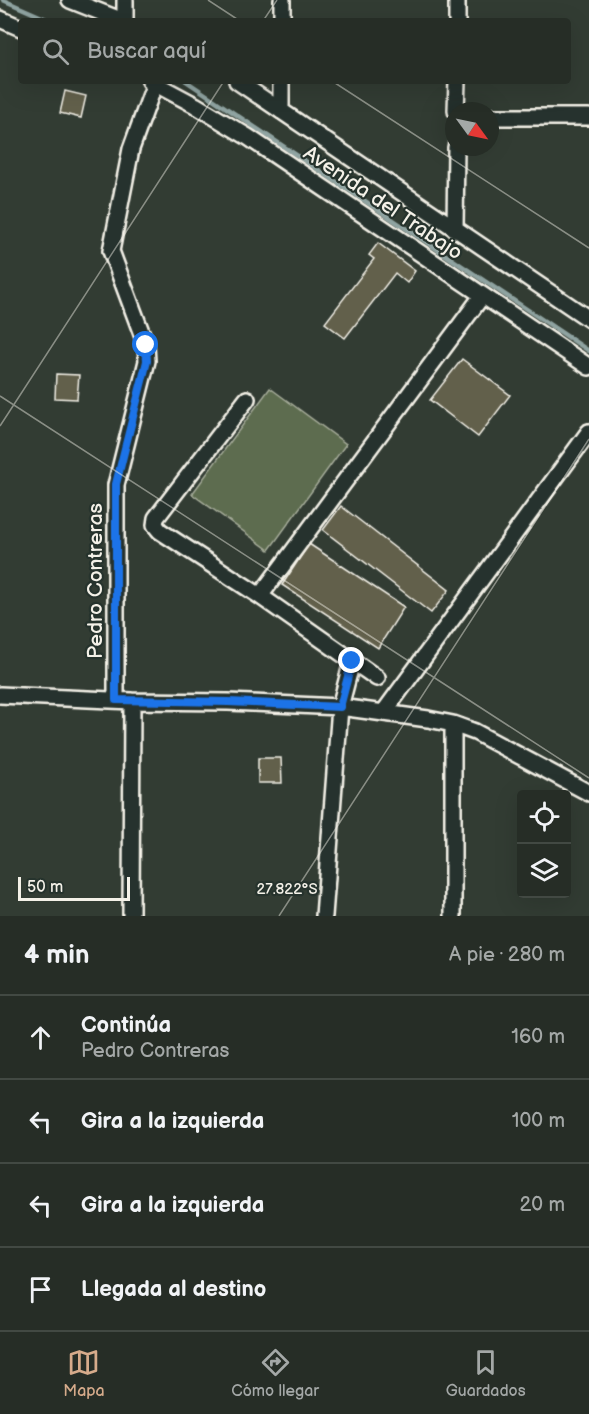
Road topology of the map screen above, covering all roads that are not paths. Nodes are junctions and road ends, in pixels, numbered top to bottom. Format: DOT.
graph roads {
  1 [pos="70,0"];
  2 [pos="125,0"];
  3 [pos="282,0"];
  4 [pos="457,0"];
  5 [pos="116,18"];
  6 [pos="124,18"];
  7 [pos="282,18"];
  8 [pos="457,18"];
  9 [pos="0,19"];
  10 [pos="18,27"];
  11 [pos="152,84"];
  12 [pos="156,84"];
  13 [pos="241,84"];
  14 [pos="281,84"];
  15 [pos="457,84"];
  16 [pos="456,102"];
  17 [pos="281,111"];
  18 [pos="499,117"];
  19 [pos="589,117"];
  20 [pos="456,156"];
  21 [pos="455,229"];
  22 [pos="482,296"];
  23 [pos="589,319"];
  24 [pos="589,367"];
  25 [pos="247,399"];
  26 [pos="589,432"];
  27 [pos="260,596"];
  28 [pos="352,661"];
  29 [pos="377,678"];
  30 [pos="0,695"];
  31 [pos="124,700"];
  32 [pos="340,707"];
  33 [pos="384,712"];
  34 [pos="453,724"];
  35 [pos="589,793"];
  36 [pos="131,916"];
  37 [pos="324,916"];
  38 [pos="453,916"];
  1 -- 5 [label="street"];
  2 -- 6 [label="street"];
  3 -- 7 [label="street"];
  4 -- 8 [label="street"];
  9 -- 10 [label="street"];
  11 -- 31 [label="street, Pedro Contreras"];
  12 -- 22 [label="street, Avenida del Trabajo"];
  13 -- 17 [label="street, Avenida del Trabajo"];
  14 -- 17 [label="street"];
  15 -- 16 [label="street"];
  17 -- 21 [label="street, Avenida del Trabajo"];
  18 -- 19 [label="street"];
  20 -- 21 [label="street"];
  21 -- 23 [label="street, Avenida del Trabajo"];
  22 -- 24 [label="street, Avenida del Trabajo"];
  22 -- 27 [label="street"];
  25 -- 27 [label="street"];
  26 -- 33 [label="street"];
  27 -- 28 [label="street"];
  28 -- 29 [label="street"];
  28 -- 32 [label="street"];
  30 -- 31 [label="street"];
  31 -- 32 [label="street"];
  31 -- 36 [label="street, Pedro Contreras"];
  32 -- 33 [label="street"];
  32 -- 37 [label="street"];
  33 -- 34 [label="street"];
  34 -- 35 [label="street"];
  34 -- 38 [label="street"];
}
